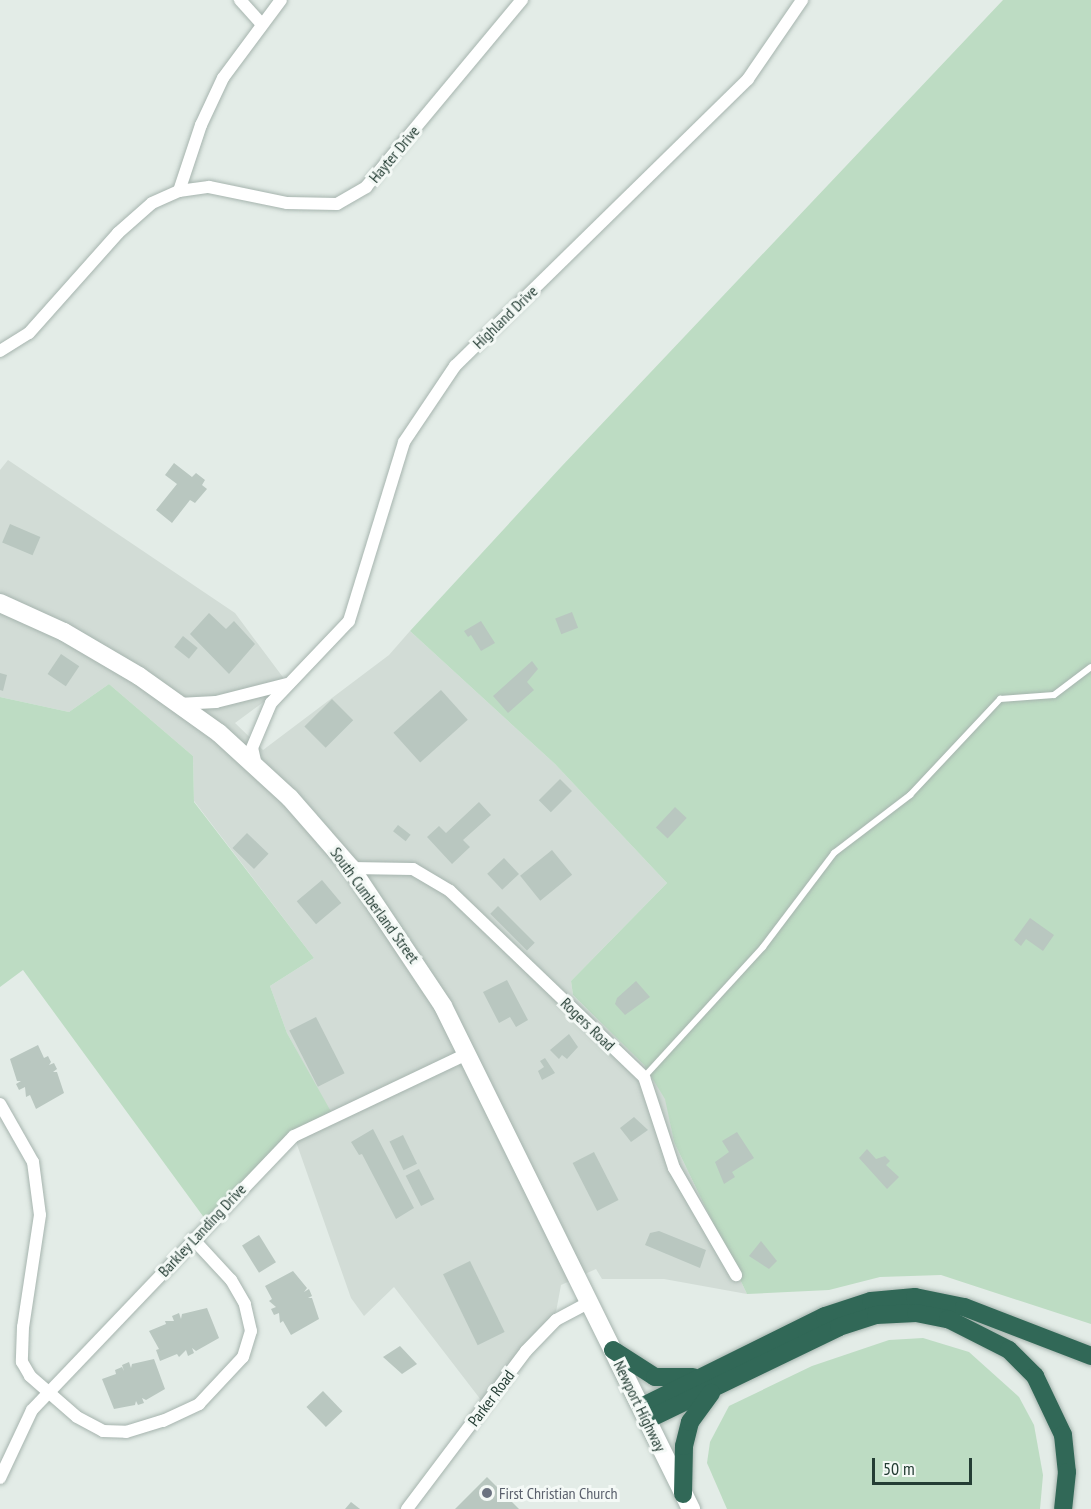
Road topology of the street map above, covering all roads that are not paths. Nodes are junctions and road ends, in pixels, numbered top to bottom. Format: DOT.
graph roads {
  1 [pos="240,0"];
  2 [pos="281,0"];
  3 [pos="522,0"];
  4 [pos="802,0"];
  5 [pos="261,23"];
  6 [pos="179,191"];
  7 [pos="0,351"];
  8 [pos="0,603"];
  9 [pos="1091,667"];
  10 [pos="288,684"];
  11 [pos="178,704"];
  12 [pos="257,768"];
  13 [pos="351,868"];
  14 [pos="467,1054"];
  15 [pos="644,1077"];
  16 [pos="0,1104"];
  17 [pos="193,1239"];
  18 [pos="736,1275"];
  19 [pos="590,1302"];
  20 [pos="613,1350"];
  21 [pos="1091,1356"];
  22 [pos="711,1381"];
  23 [pos="48,1393"];
  24 [pos="644,1414"];
  25 [pos="0,1478"];
  26 [pos="687,1502"];
  27 [pos="407,1509"];
  28 [pos="1063,1509"];
  1 -- 5 [label="street"];
  2 -- 5 [label="street"];
  3 -- 6 [label="street, Hayter Drive"];
  4 -- 10 [label="street, Highland Drive"];
  5 -- 6 [label="street"];
  6 -- 7 [label="street, Hayter Drive"];
  8 -- 11 [label="main road, South Cumberland Street"];
  9 -- 15 [label="lane"];
  10 -- 11 [label="street"];
  10 -- 12 [label="street, Highland Drive"];
  11 -- 12 [label="main road, South Cumberland Street"];
  12 -- 13 [label="main road, South Cumberland Street"];
  13 -- 14 [label="main road, South Cumberland Street"];
  13 -- 15 [label="street, Rogers Road"];
  14 -- 17 [label="street, Barkley Landing Drive"];
  14 -- 19 [label="main road, South Cumberland Street"];
  15 -- 18 [label="street, Rogers Road"];
  16 -- 23 [label="street"];
  17 -- 23 [label="street, Barkley Landing Drive"];
  17 -- 23 [label="street"];
  19 -- 20 [label="main road, Newport Highway"];
  19 -- 27 [label="street, Parker Road"];
  20 -- 22 [label="highway"];
  20 -- 24 [label="main road, Newport Highway"];
  21 -- 22 [label="highway"];
  22 -- 24 [label="highway"];
  22 -- 26 [label="highway"];
  22 -- 28 [label="highway"];
  23 -- 25 [label="street, Barkley Landing Drive"];
  24 -- 26 [label="main road, Newport Highway"];
}
